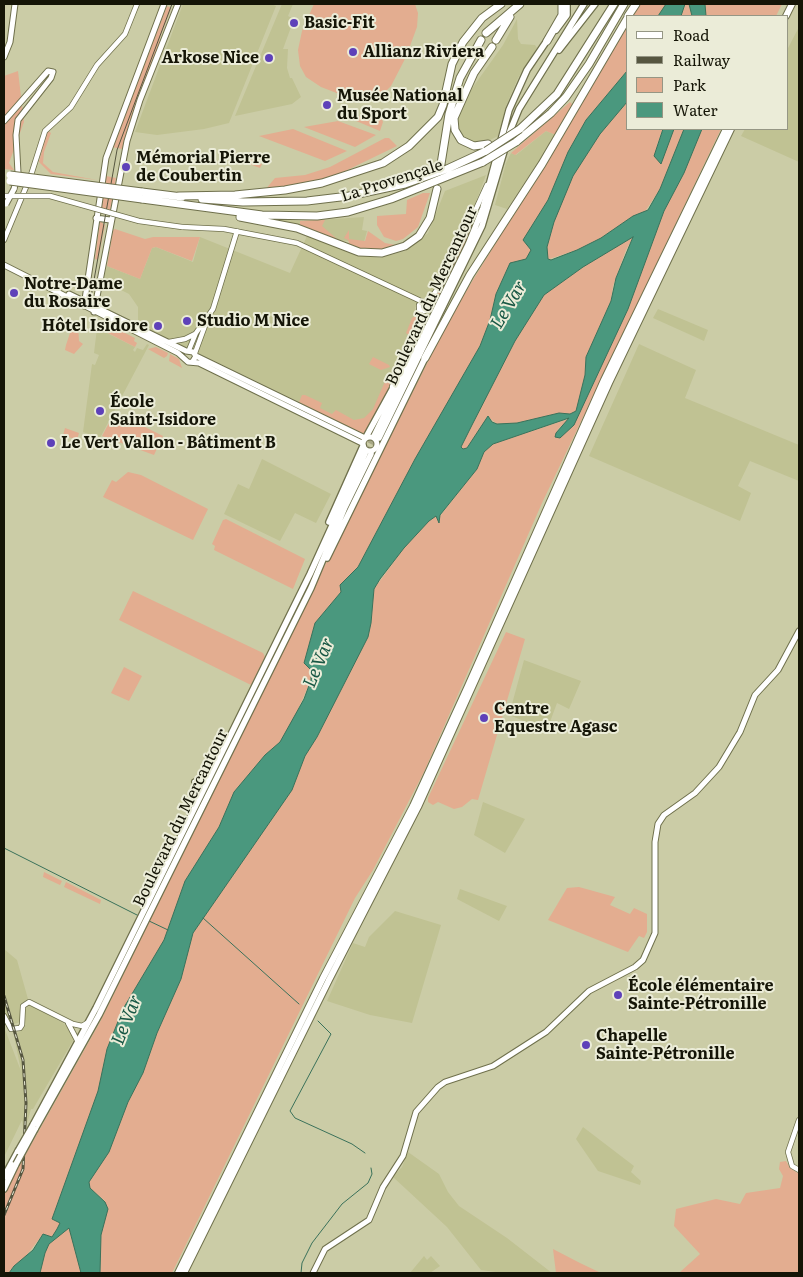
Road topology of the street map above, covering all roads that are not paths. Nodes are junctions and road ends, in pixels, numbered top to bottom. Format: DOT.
graph roads {
  1 [pos="15,4"];
  2 [pos="137,4"];
  3 [pos="164,4"];
  4 [pos="178,4"];
  5 [pos="501,4"];
  6 [pos="520,4"];
  7 [pos="562,4"];
  8 [pos="567,4"];
  9 [pos="584,4"];
  10 [pos="596,4"];
  11 [pos="614,4"];
  12 [pos="624,4"];
  13 [pos="636,4"];
  14 [pos="512,12"];
  15 [pos="630,15"];
  16 [pos="626,21"];
  17 [pos="547,41"];
  18 [pos="4,57"];
  19 [pos="532,85"];
  20 [pos="4,121"];
  21 [pos="726,130"];
  22 [pos="731,130"];
  23 [pos="487,147"];
  24 [pos="441,164"];
  25 [pos="7,177"];
  26 [pos="491,177"];
  27 [pos="437,189"];
  28 [pos="4,196"];
  29 [pos="142,196"];
  30 [pos="179,196"];
  31 [pos="5,205"];
  32 [pos="206,209"];
  33 [pos="96,218"];
  34 [pos="110,220"];
  35 [pos="238,231"];
  36 [pos="4,240"];
  37 [pos="4,264"];
  38 [pos="84,304"];
  39 [pos="422,305"];
  40 [pos="94,309"];
  41 [pos="207,320"];
  42 [pos="435,321"];
  43 [pos="196,333"];
  44 [pos="168,342"];
  45 [pos="186,353"];
  46 [pos="195,357"];
  47 [pos="425,358"];
  48 [pos="391,390"];
  49 [pos="391,426"];
  50 [pos="376,437"];
  51 [pos="366,445"];
  52 [pos="376,446"];
  53 [pos="353,503"];
  54 [pos="311,588"];
  55 [pos="799,631"];
  56 [pos="217,762"];
  57 [pos="192,814"];
  58 [pos="146,914"];
  59 [pos="142,922"];
  60 [pos="4,1016"];
  61 [pos="92,1018"];
  62 [pos="67,1022"];
  63 [pos="79,1043"];
  64 [pos="799,1120"];
  65 [pos="34,1127"];
  66 [pos="799,1170"];
  67 [pos="4,1177"];
  68 [pos="4,1189"];
  69 [pos="178,1273"];
  70 [pos="184,1273"];
  71 [pos="313,1273"];
  1 -- 18 [label="main road"];
  2 -- 36 [label="street"];
  3 -- 33 [label="main road"];
  4 -- 34 [label="main road"];
  5 -- 30 [label="highway"];
  6 -- 14 [label="highway"];
  7 -- 17 [label="highway"];
  8 -- 17 [label="main road, Boulevard du Mercantour"];
  9 -- 19 [label="main road, Boulevard du Mercantour"];
  10 -- 19 [label="main road"];
  11 -- 23 [label="highway, La Provençale, bridge"];
  12 -- 32 [label="highway, La Provençale, bridge"];
  13 -- 15 [label="highway"];
  14 -- 23 [label="highway"];
  14 -- 24 [label="highway"];
  16 -- 47 [label="highway"];
  17 -- 26 [label="main road, Boulevard du Mercantour"];
  19 -- 42 [label="main road, Boulevard du Mercantour"];
  20 -- 31 [label="main road, bridge"];
  21 -- 69 [label="highway"];
  22 -- 70 [label="highway"];
  23 -- 30 [label="highway, La Provençale"];
  25 -- 29 [label="highway, La Provençale, bridge"];
  26 -- 39 [label="street"];
  26 -- 42 [label="main road, Boulevard du Mercantour"];
  27 -- 32 [label="highway"];
  28 -- 35 [label="street, bridge"];
  29 -- 30 [label="highway, La Provençale"];
  29 -- 32 [label="highway, La Provençale"];
  33 -- 34 [label="main road"];
  33 -- 38 [label="main road"];
  34 -- 40 [label="main road"];
  35 -- 39 [label="street"];
  35 -- 41 [label="street"];
  37 -- 38 [label="main road"];
  38 -- 40 [label="main road"];
  39 -- 48 [label="street"];
  40 -- 44 [label="main road"];
  40 -- 45 [label="main road"];
  41 -- 43 [label="street"];
  41 -- 46 [label="street"];
  42 -- 47 [label="main road"];
  42 -- 48 [label="main road"];
  42 -- 50 [label="main road, Boulevard du Mercantour"];
  43 -- 44 [label="street"];
  43 -- 45 [label="street"];
  44 -- 45 [label="main road"];
  45 -- 46 [label="main road"];
  45 -- 46 [label="main road"];
  46 -- 51 [label="main road"];
  47 -- 49 [label="main road"];
  48 -- 51 [label="main road"];
  49 -- 52 [label="main road"];
  49 -- 53 [label="main road"];
  51 -- 52 [label="main road"];
  51 -- 52 [label="main road"];
  51 -- 54 [label="main road, Boulevard du Mercantour"];
  51 -- 56 [label="main road, Boulevard du Mercantour"];
  52 -- 53 [label="main road"];
  53 -- 54 [label="main road"];
  54 -- 58 [label="main road, Boulevard du Mercantour"];
  55 -- 71 [label="main road"];
  56 -- 57 [label="main road, Boulevard du Mercantour"];
  56 -- 57 [label="main road"];
  57 -- 58 [label="main road, Boulevard du Mercantour"];
  58 -- 59 [label="main road, Boulevard du Mercantour"];
  59 -- 61 [label="main road, Boulevard du Mercantour"];
  59 -- 65 [label="main road, Boulevard du Mercantour"];
  60 -- 62 [label="street"];
  61 -- 62 [label="street"];
  61 -- 63 [label="main road, Boulevard du Mercantour"];
  62 -- 63 [label="street"];
  63 -- 65 [label="main road, Boulevard du Mercantour"];
  64 -- 66 [label="street"];
  65 -- 67 [label="main road, Boulevard du Mercantour, bridge"];
  65 -- 68 [label="main road, Boulevard du Mercantour, bridge"];
}
